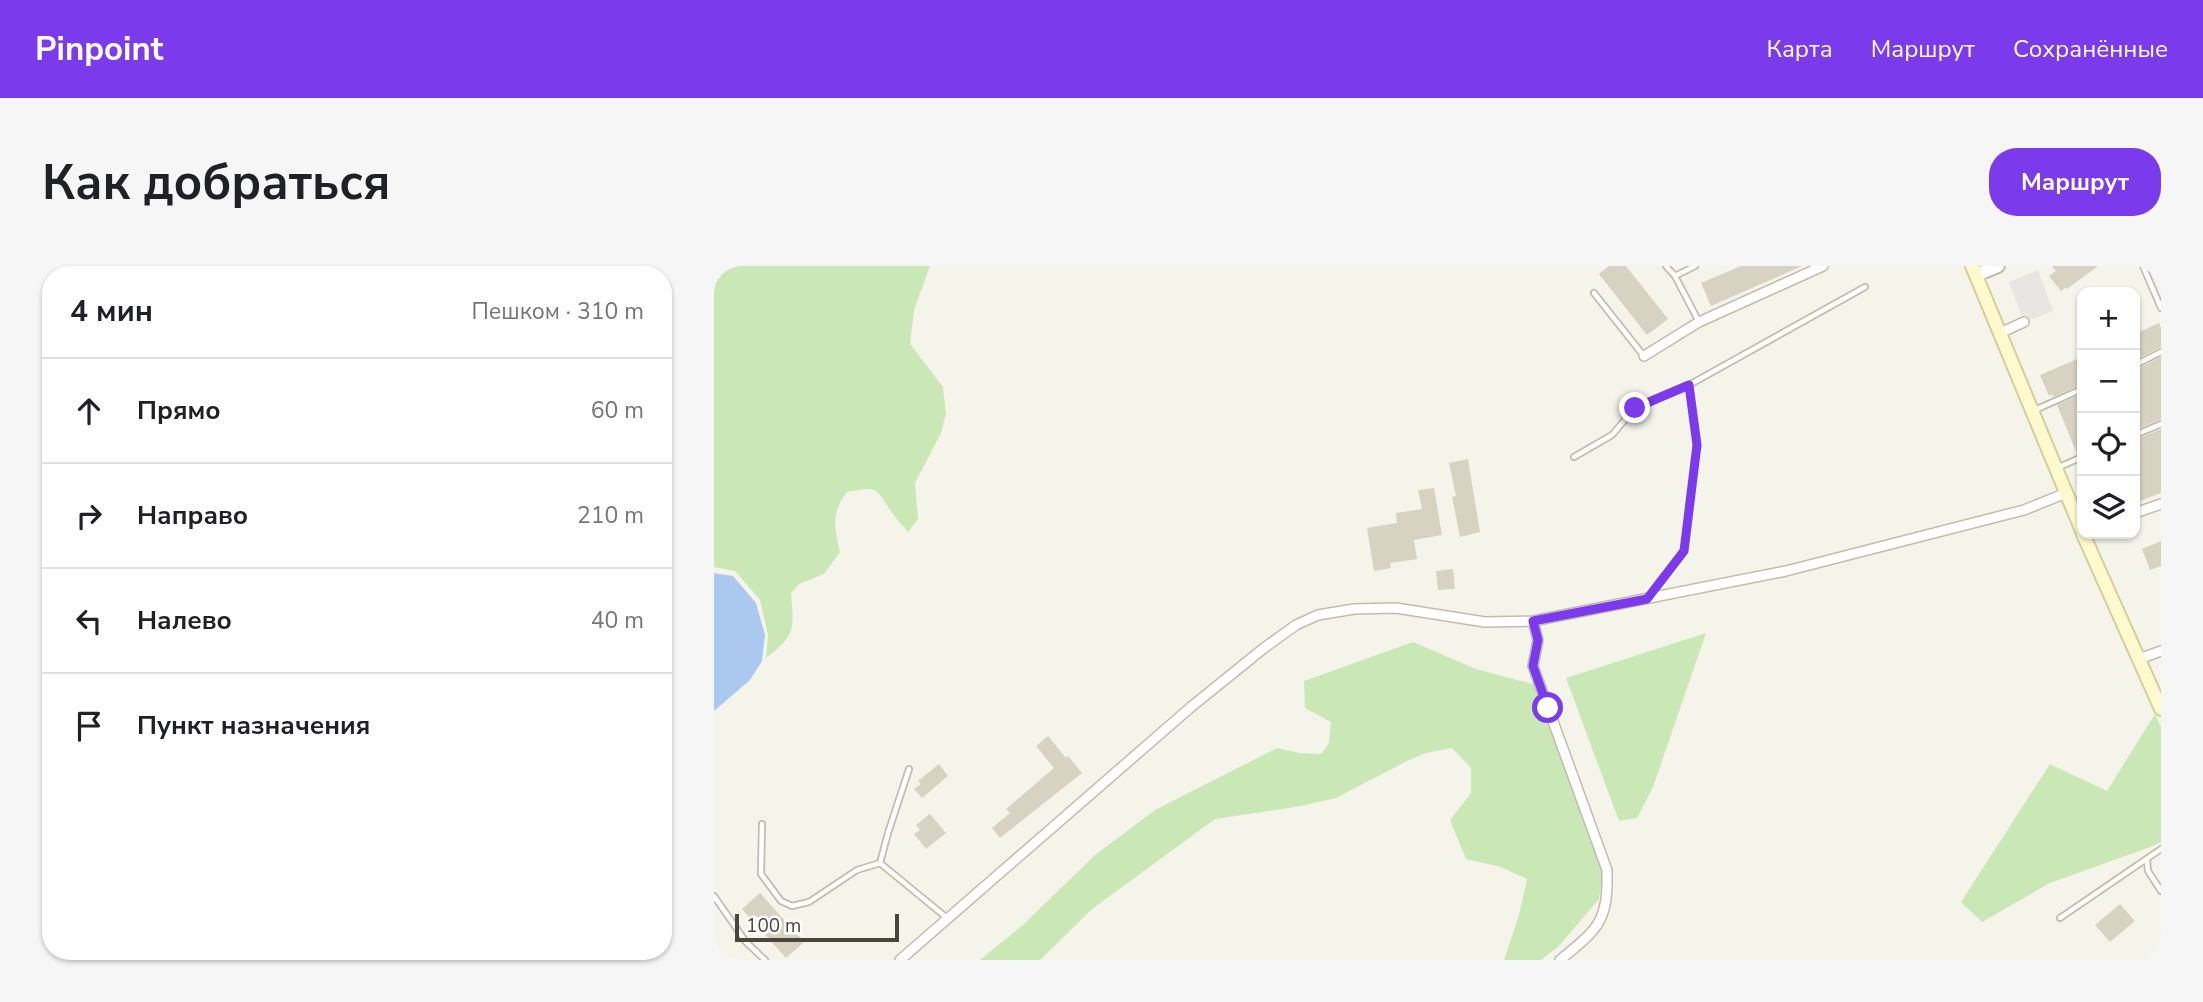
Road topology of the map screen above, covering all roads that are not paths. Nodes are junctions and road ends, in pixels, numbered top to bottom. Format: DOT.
graph roads {
  1 [pos="1695,266"];
  2 [pos="1823,266"];
  3 [pos="1998,266"];
  4 [pos="2143,266"];
  5 [pos="1668,267"];
  6 [pos="1974,271"];
  7 [pos="1675,276"];
  8 [pos="1865,287"];
  9 [pos="1594,293"];
  10 [pos="2161,308"];
  11 [pos="1699,322"];
  12 [pos="2024,322"];
  13 [pos="2000,333"];
  14 [pos="2161,352"];
  15 [pos="1644,356"];
  16 [pos="2140,362"];
  17 [pos="1689,385"];
  18 [pos="2077,391"];
  19 [pos="2032,412"];
  20 [pos="2161,424"];
  21 [pos="2140,433"];
  22 [pos="1574,457"];
  23 [pos="2077,459"];
  24 [pos="2056,469"];
  25 [pos="2066,493"];
  26 [pos="2161,504"];
  27 [pos="2140,511"];
  28 [pos="2077,518"];
  29 [pos="2086,539"];
  30 [pos="1647,599"];
  31 [pos="1533,621"];
  32 [pos="2161,651"];
  33 [pos="2138,659"];
  34 [pos="2161,709"];
  35 [pos="909,769"];
  36 [pos="762,824"];
  37 [pos="2161,849"];
  38 [pos="2147,859"];
  39 [pos="880,863"];
  40 [pos="2161,891"];
  41 [pos="714,895"];
  42 [pos="2060,918"];
  43 [pos="948,919"];
  44 [pos="765,960"];
  45 [pos="900,960"];
  46 [pos="1560,960"];
  1 -- 7 [label="lane"];
  2 -- 11 [label="street"];
  3 -- 6 [label="street"];
  4 -- 10 [label="lane"];
  5 -- 7 [label="lane"];
  6 -- 13 [label="main road"];
  7 -- 11 [label="lane"];
  8 -- 17 [label="lane"];
  9 -- 15 [label="lane"];
  11 -- 15 [label="street"];
  12 -- 13 [label="street"];
  13 -- 19 [label="main road"];
  14 -- 16 [label="lane"];
  17 -- 22 [label="lane"];
  17 -- 30 [label="lane"];
  18 -- 19 [label="lane"];
  19 -- 24 [label="main road"];
  20 -- 21 [label="lane"];
  23 -- 24 [label="lane"];
  24 -- 25 [label="main road"];
  25 -- 28 [label="main road"];
  25 -- 30 [label="street"];
  26 -- 27 [label="street"];
  29 -- 33 [label="main road"];
  30 -- 31 [label="street"];
  31 -- 43 [label="street"];
  31 -- 46 [label="street"];
  32 -- 33 [label="street"];
  33 -- 34 [label="main road"];
  35 -- 39 [label="lane"];
  36 -- 39 [label="lane"];
  37 -- 38 [label="lane"];
  38 -- 40 [label="lane"];
  38 -- 42 [label="lane"];
  39 -- 43 [label="lane"];
  41 -- 44 [label="lane"];
  43 -- 45 [label="street"];
}
